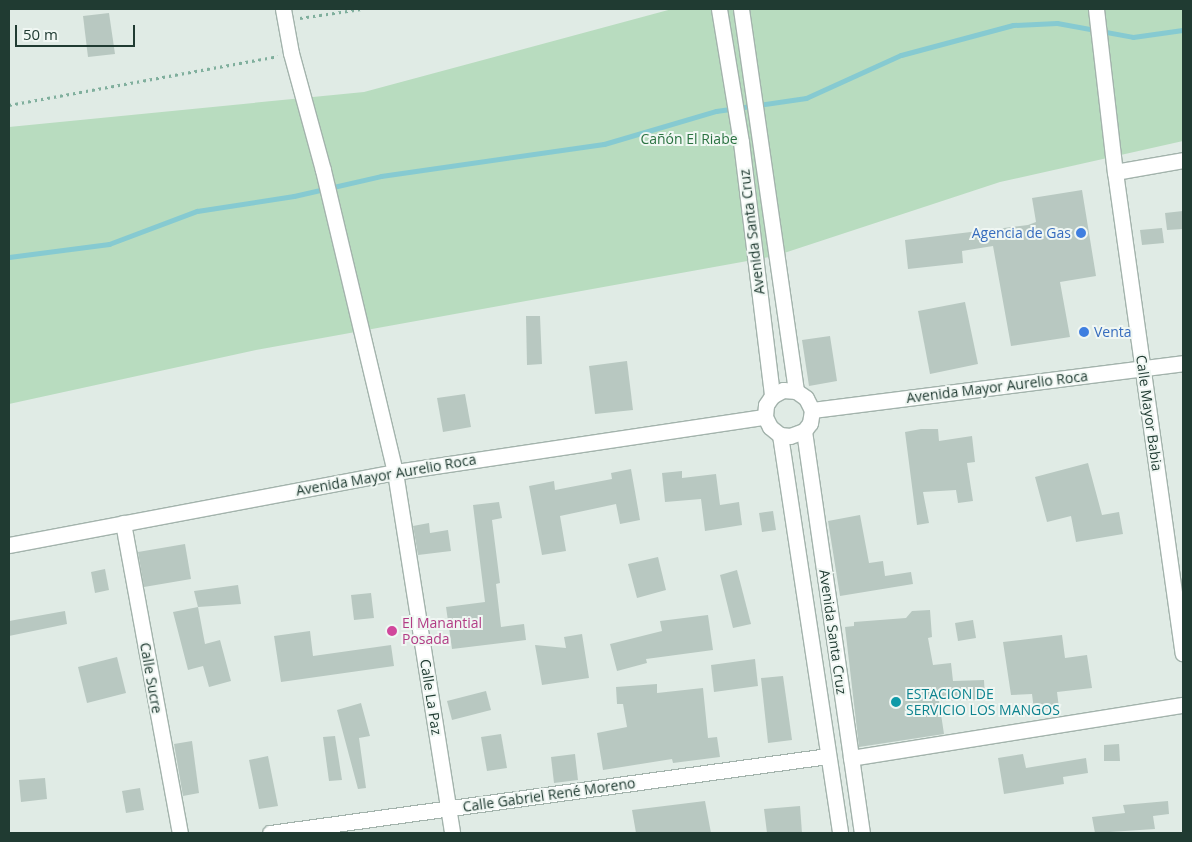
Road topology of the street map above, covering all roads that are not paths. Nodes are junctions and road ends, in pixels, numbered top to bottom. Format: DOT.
graph roads {
  1 [pos="719,9"];
  2 [pos="741,9"];
  3 [pos="1096,9"];
  4 [pos="284,14"];
  5 [pos="1183,160"];
  6 [pos="1115,172"];
  7 [pos="1183,363"];
  8 [pos="1142,369"];
  9 [pos="796,391"];
  10 [pos="772,396"];
  11 [pos="812,410"];
  12 [pos="765,417"];
  13 [pos="804,431"];
  14 [pos="780,435"];
  15 [pos="395,472"];
  16 [pos="123,523"];
  17 [pos="9,545"];
  18 [pos="1183,653"];
  19 [pos="1183,705"];
  20 [pos="828,756"];
  21 [pos="851,758"];
  22 [pos="448,809"];
  23 [pos="180,833"];
  24 [pos="270,833"];
  25 [pos="452,833"];
  26 [pos="840,833"];
  27 [pos="862,833"];
  1 -- 10 [label="street, Avenida Santa Cruz"];
  2 -- 9 [label="street, Avenida Santa Cruz"];
  3 -- 6 [label="street, Calle Mayor Babia"];
  4 -- 15 [label="street, Calle La Paz"];
  5 -- 6 [label="street"];
  6 -- 8 [label="street, Calle Mayor Babia"];
  7 -- 8 [label="street, Avenida Mayor Aurelio Roca"];
  8 -- 11 [label="street, Avenida Mayor Aurelio Roca"];
  8 -- 18 [label="street, Calle Mayor Babia"];
  9 -- 10 [label="street"];
  9 -- 11 [label="street"];
  10 -- 12 [label="street, Avenida Santa Cruz"];
  11 -- 13 [label="street, Avenida Santa Cruz"];
  12 -- 14 [label="street"];
  12 -- 15 [label="street, Avenida Mayor Aurelio Roca"];
  13 -- 14 [label="street"];
  13 -- 21 [label="street, Avenida Santa Cruz"];
  14 -- 20 [label="street, Avenida Santa Cruz"];
  15 -- 16 [label="street, Avenida Mayor Aurelio Roca"];
  15 -- 22 [label="street, Calle La Paz"];
  16 -- 17 [label="street, Avenida Mayor Aurelio Roca"];
  16 -- 23 [label="street, Calle Sucre"];
  19 -- 21 [label="street"];
  20 -- 22 [label="street, Calle Gabriel René Moreno"];
  20 -- 26 [label="street, Avenida Santa Cruz"];
  21 -- 27 [label="street, Avenida Santa Cruz"];
  22 -- 24 [label="street, Calle Gabriel René Moreno"];
  22 -- 25 [label="street, Calle La Paz"];
}
